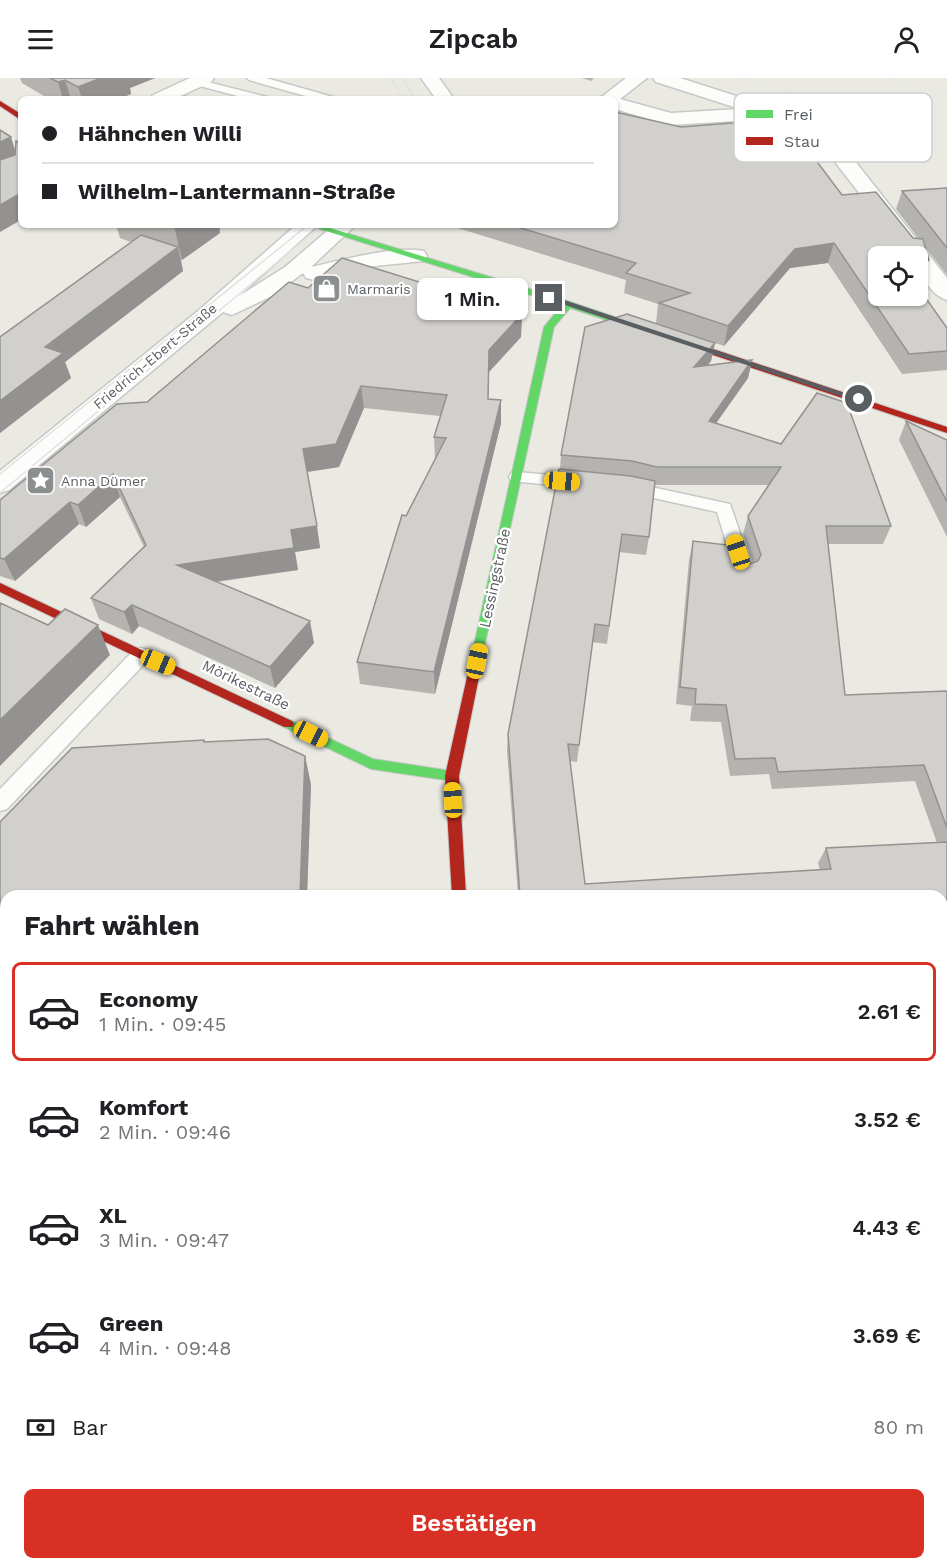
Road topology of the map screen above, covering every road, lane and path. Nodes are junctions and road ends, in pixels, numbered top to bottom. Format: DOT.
graph roads {
  1 [pos="253,78"];
  2 [pos="430,78"];
  3 [pos="638,78"];
  4 [pos="662,78"];
  5 [pos="200,80"];
  6 [pos="172,96"];
  7 [pos="253,96"];
  8 [pos="318,96"];
  9 [pos="443,96"];
  10 [pos="612,96"];
  11 [pos="734,101"];
  12 [pos="0,104"];
  13 [pos="618,104"];
  14 [pos="734,115"];
  15 [pos="18,116"];
  16 [pos="845,162"];
  17 [pos="305,228"];
  18 [pos="342,229"];
  19 [pos="416,256"];
  20 [pos="268,291"];
  21 [pos="947,293"];
  22 [pos="568,304"];
  23 [pos="206,316"];
  24 [pos="947,430"];
  25 [pos="517,477"];
  26 [pos="0,484"];
  27 [pos="745,574"];
  28 [pos="0,587"];
  29 [pos="141,655"];
  30 [pos="452,776"];
  31 [pos="0,803"];
  32 [pos="459,890"];
  1 -- 8 [label="lane"];
  2 -- 9 [label="street"];
  3 -- 10 [label="street"];
  4 -- 11 [label="street"];
  5 -- 6 [label="street"];
  5 -- 7 [label="lane"];
  12 -- 15 [label="street"];
  13 -- 14 [label="street"];
  16 -- 21 [label="street"];
  17 -- 23 [label="street, Friedrich-Ebert-Straße"];
  18 -- 19 [label="street"];
  18 -- 20 [label="street"];
  19 -- 20 [label="street"];
  19 -- 22 [label="street"];
  20 -- 23 [label="street"];
  22 -- 24 [label="street"];
  22 -- 25 [label="street, Lessingstraße"];
  23 -- 26 [label="street, Friedrich-Ebert-Straße"];
  25 -- 27 [label="lane"];
  25 -- 30 [label="street, Lessingstraße"];
  28 -- 29 [label="street, Mörikestraße"];
  29 -- 30 [label="street, Mörikestraße"];
  29 -- 31 [label="lane"];
  30 -- 32 [label="street, Lessingstraße"];
}
